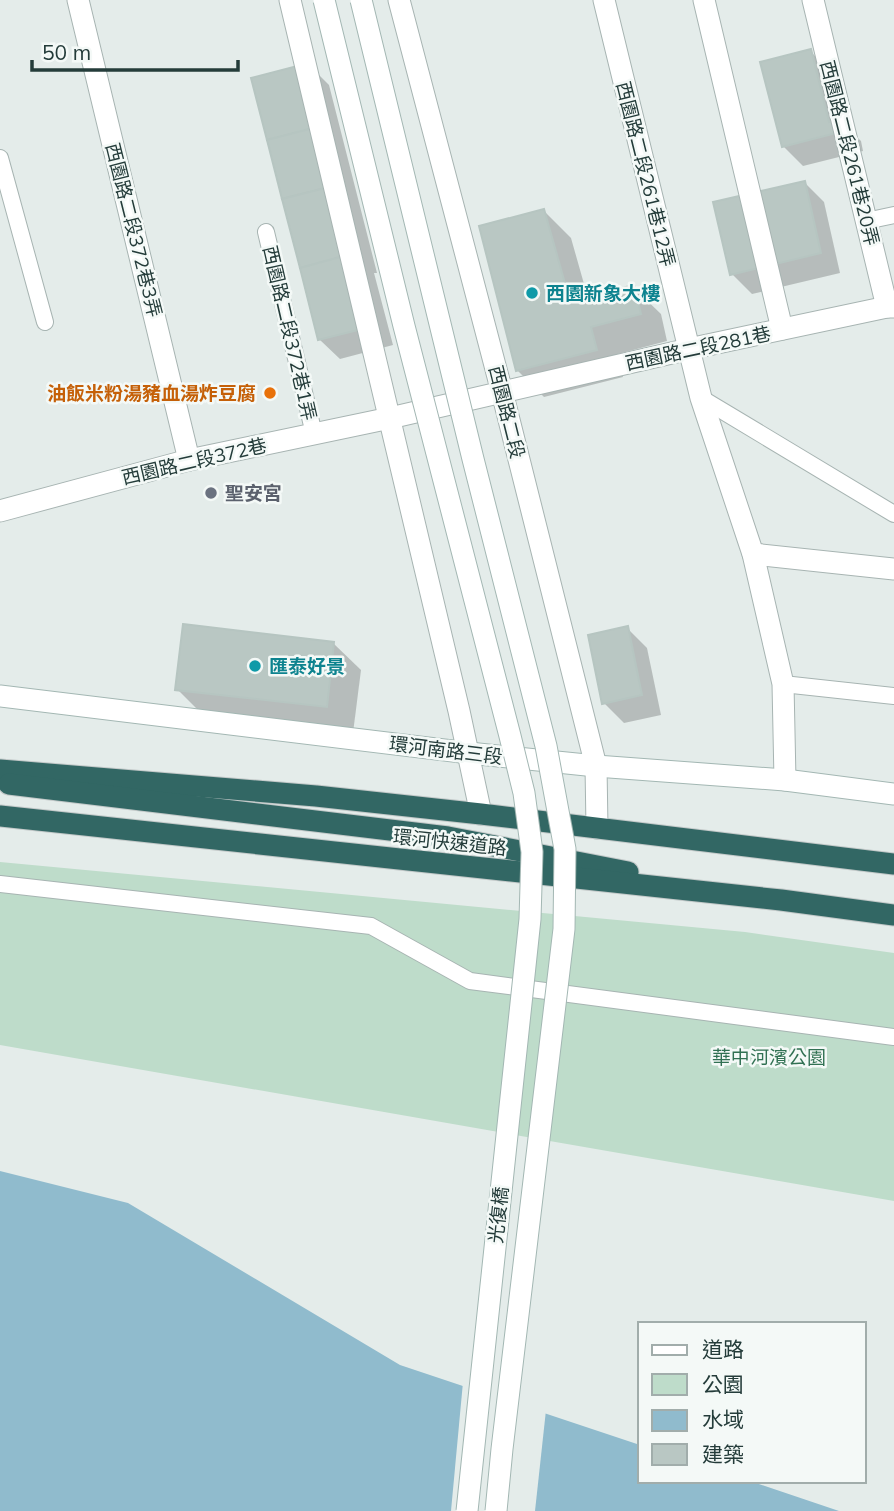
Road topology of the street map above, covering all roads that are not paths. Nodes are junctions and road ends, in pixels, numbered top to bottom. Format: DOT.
graph roads {
  1 [pos="78,0"];
  2 [pos="290,0"];
  3 [pos="324,0"];
  4 [pos="360,0"];
  5 [pos="400,0"];
  6 [pos="604,0"];
  7 [pos="704,0"];
  8 [pos="813,0"];
  9 [pos="0,158"];
  10 [pos="894,215"];
  11 [pos="866,220"];
  12 [pos="267,232"];
  13 [pos="891,307"];
  14 [pos="45,322"];
  15 [pos="782,329"];
  16 [pos="689,349"];
  17 [pos="502,392"];
  18 [pos="701,398"];
  19 [pos="390,418"];
  20 [pos="314,434"];
  21 [pos="189,460"];
  22 [pos="0,511"];
  23 [pos="894,514"];
  24 [pos="753,554"];
  25 [pos="894,569"];
  26 [pos="783,684"];
  27 [pos="0,696"];
  28 [pos="894,696"];
  29 [pos="469,754"];
  30 [pos="596,766"];
  31 [pos="0,770"];
  32 [pos="785,780"];
  33 [pos="0,783"];
  34 [pos="894,794"];
  35 [pos="481,814"];
  36 [pos="0,816"];
  37 [pos="597,828"];
  38 [pos="894,864"];
  39 [pos="0,884"];
  40 [pos="781,900"];
  41 [pos="894,915"];
  42 [pos="894,1037"];
  43 [pos="467,1511"];
  44 [pos="496,1511"];
  1 -- 21 [label="street, 西園路二段372巷3弄"];
  2 -- 19 [label="street"];
  3 -- 43 [label="street, 光復橋, bridge"];
  4 -- 44 [label="street, 光復橋, bridge"];
  5 -- 17 [label="street, 西園路二段"];
  6 -- 16 [label="street, 西園路二段261巷12弄"];
  7 -- 15 [label="street"];
  8 -- 11 [label="street, 西園路二段261巷20弄"];
  9 -- 14 [label="lane"];
  10 -- 11 [label="lane"];
  11 -- 13 [label="street, 西園路二段261巷20弄"];
  12 -- 20 [label="lane, 西園路二段372巷1弄"];
  13 -- 15 [label="street, 西園路二段281巷"];
  15 -- 16 [label="street, 西園路二段281巷"];
  16 -- 17 [label="street, 西園路二段281巷"];
  16 -- 18 [label="street, 西園路二段261巷12弄"];
  17 -- 19 [label="street, 西園路二段281巷"];
  17 -- 30 [label="street, 西園路二段"];
  18 -- 23 [label="lane"];
  18 -- 24 [label="street, 西園路二段261巷12弄"];
  19 -- 20 [label="street, 西園路二段372巷"];
  19 -- 29 [label="street"];
  20 -- 21 [label="street, 西園路二段372巷"];
  21 -- 22 [label="street, 西園路二段372巷"];
  24 -- 25 [label="street"];
  24 -- 26 [label="street, 西園路二段261巷12弄"];
  26 -- 28 [label="lane"];
  26 -- 32 [label="street, 西園路二段261巷12弄"];
  27 -- 29 [label="street, 環河南路三段"];
  29 -- 30 [label="street, 環河南路三段"];
  29 -- 35 [label="street"];
  30 -- 32 [label="street, 環河南路三段"];
  30 -- 37 [label="street, 西園路二段"];
  31 -- 35 [label="highway, 環河快速道路"];
  32 -- 34 [label="street, 環河南路三段"];
  33 -- 40 [label="highway"];
  35 -- 37 [label="highway, 環河快速道路"];
  36 -- 40 [label="highway, 環河快速道路"];
  37 -- 38 [label="highway, 環河快速道路"];
  39 -- 42 [label="lane"];
  40 -- 41 [label="highway, 環河快速道路"];
}
